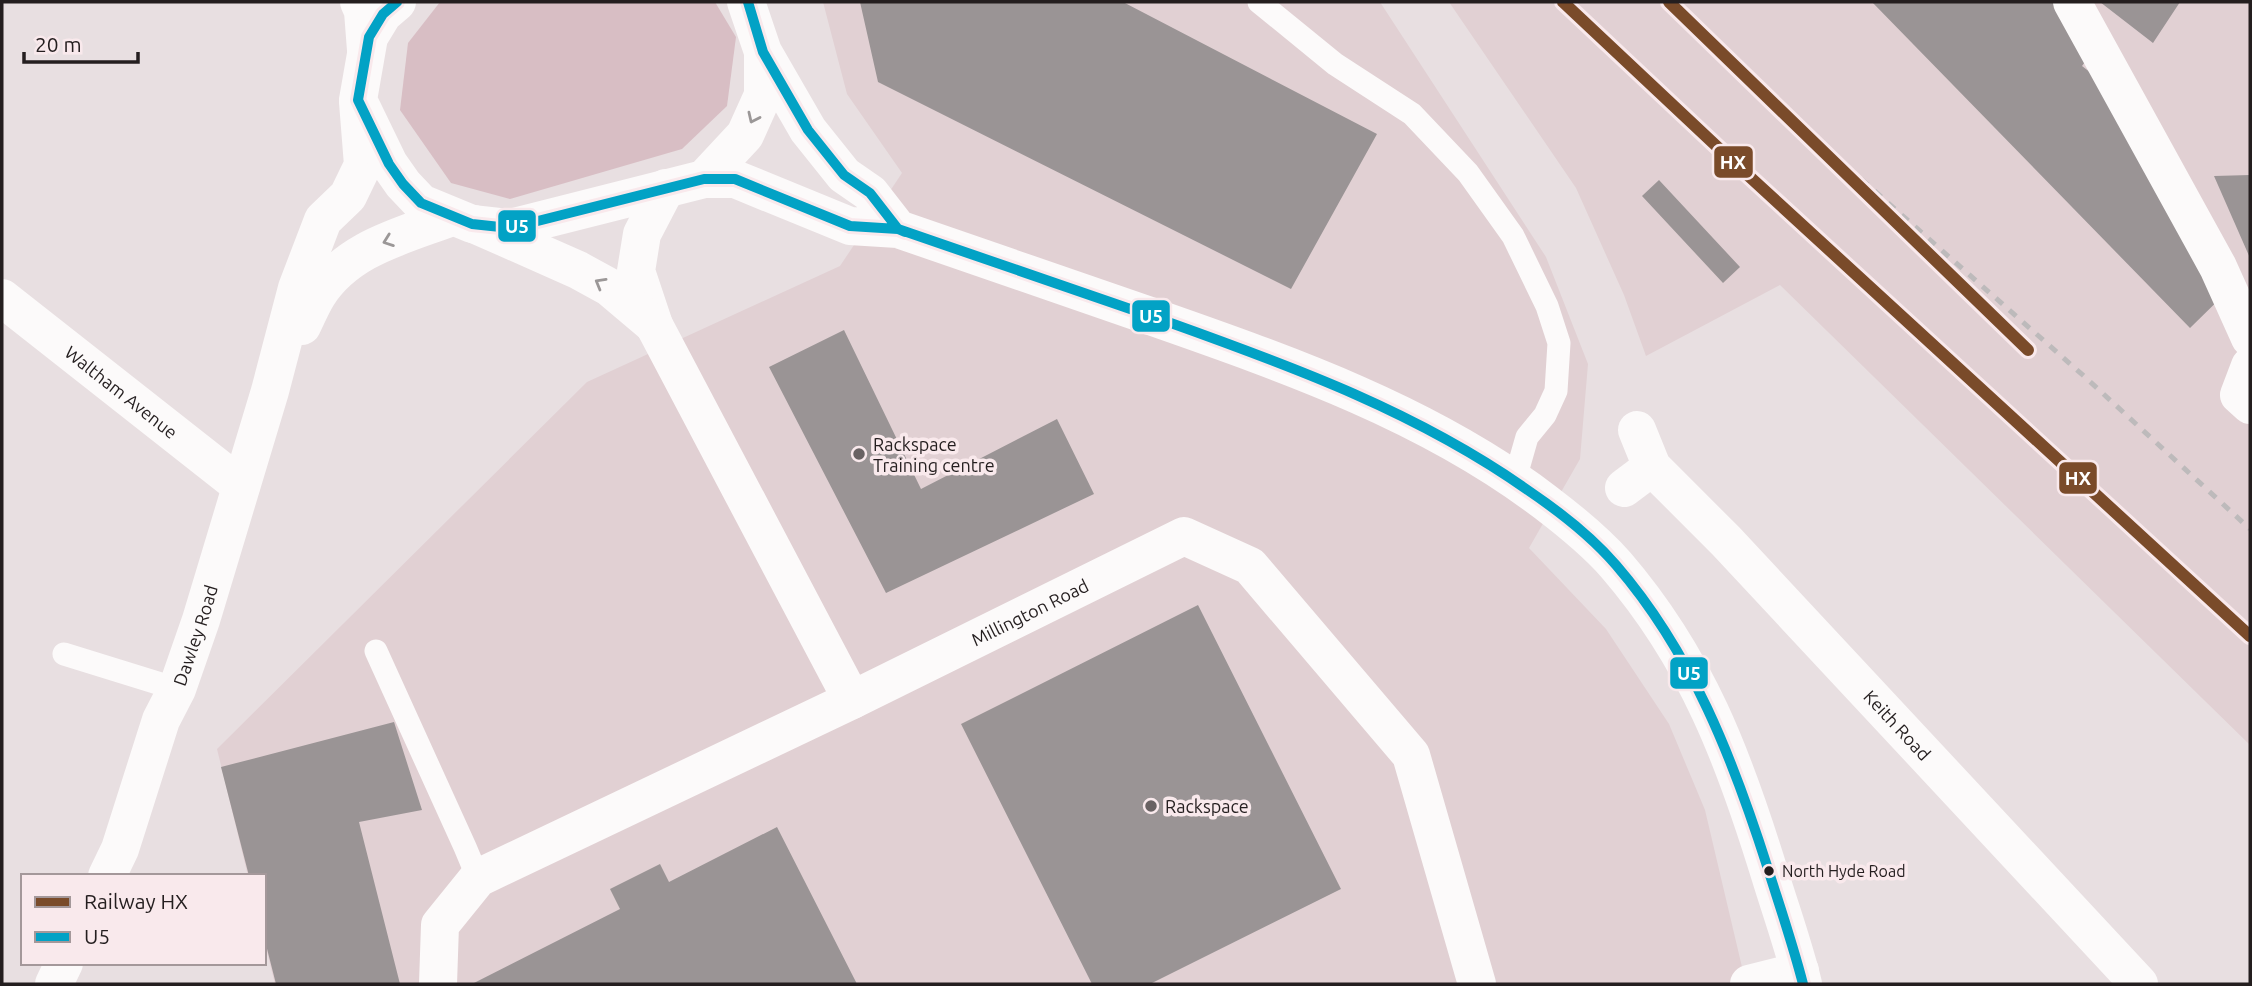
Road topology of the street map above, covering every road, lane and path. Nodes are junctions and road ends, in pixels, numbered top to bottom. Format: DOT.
graph roads {
  1 [pos="359,2"];
  2 [pos="397,2"];
  3 [pos="1259,2"];
  4 [pos="2071,2"];
  5 [pos="747,4"];
  6 [pos="366,50"];
  7 [pos="763,52"];
  8 [pos="358,100"];
  9 [pos="704,179"];
  10 [pos="666,188"];
  11 [pos="462,220"];
  12 [pos="898,229"];
  13 [pos="2,298"];
  14 [pos="654,324"];
  15 [pos="2250,338"];
  16 [pos="2250,366"];
  17 [pos="270,391"];
  18 [pos="2250,405"];
  19 [pos="1637,430"];
  20 [pos="1515,479"];
  21 [pos="241,486"];
  22 [pos="376,651"];
  23 [pos="64,654"];
  24 [pos="177,689"];
  25 [pos="852,700"];
  26 [pos="108,874"];
  27 [pos="478,878"];
  28 [pos="63,965"];
  29 [pos="1801,977"];
  30 [pos="54,984"];
  31 [pos="438,984"];
  32 [pos="1477,984"];
  33 [pos="1749,984"];
  34 [pos="2139,984"];
  1 -- 6 [label="street"];
  2 -- 6 [label="street, Dawley Road"];
  3 -- 20 [label="lane"];
  4 -- 15 [label="street"];
  5 -- 7 [label="street"];
  6 -- 8 [label="street, Dawley Road"];
  7 -- 9 [label="street, one-way"];
  7 -- 12 [label="street"];
  8 -- 11 [label="street, Dawley Road"];
  8 -- 17 [label="street, Dawley Road"];
  9 -- 10 [label="street, Dawley Road"];
  9 -- 12 [label="street"];
  10 -- 11 [label="street, Dawley Road"];
  10 -- 14 [label="street"];
  14 -- 11 [label="street, one-way"];
  11 -- 17 [label="street, Dawley Road, one-way"];
  12 -- 20 [label="street"];
  13 -- 21 [label="street, Waltham Avenue"];
  14 -- 25 [label="street"];
  16 -- 18 [label="street"];
  17 -- 21 [label="street, Dawley Road"];
  19 -- 34 [label="street, Keith Road"];
  20 -- 29 [label="street"];
  21 -- 24 [label="street, Dawley Road"];
  22 -- 27 [label="lane"];
  23 -- 24 [label="lane"];
  24 -- 26 [label="street, Dawley Road"];
  25 -- 27 [label="street, Millington Road"];
  25 -- 32 [label="street, Millington Road"];
  27 -- 31 [label="street, Millington Road"];
  28 -- 30 [label="street"];
  29 -- 33 [label="street"];
}
